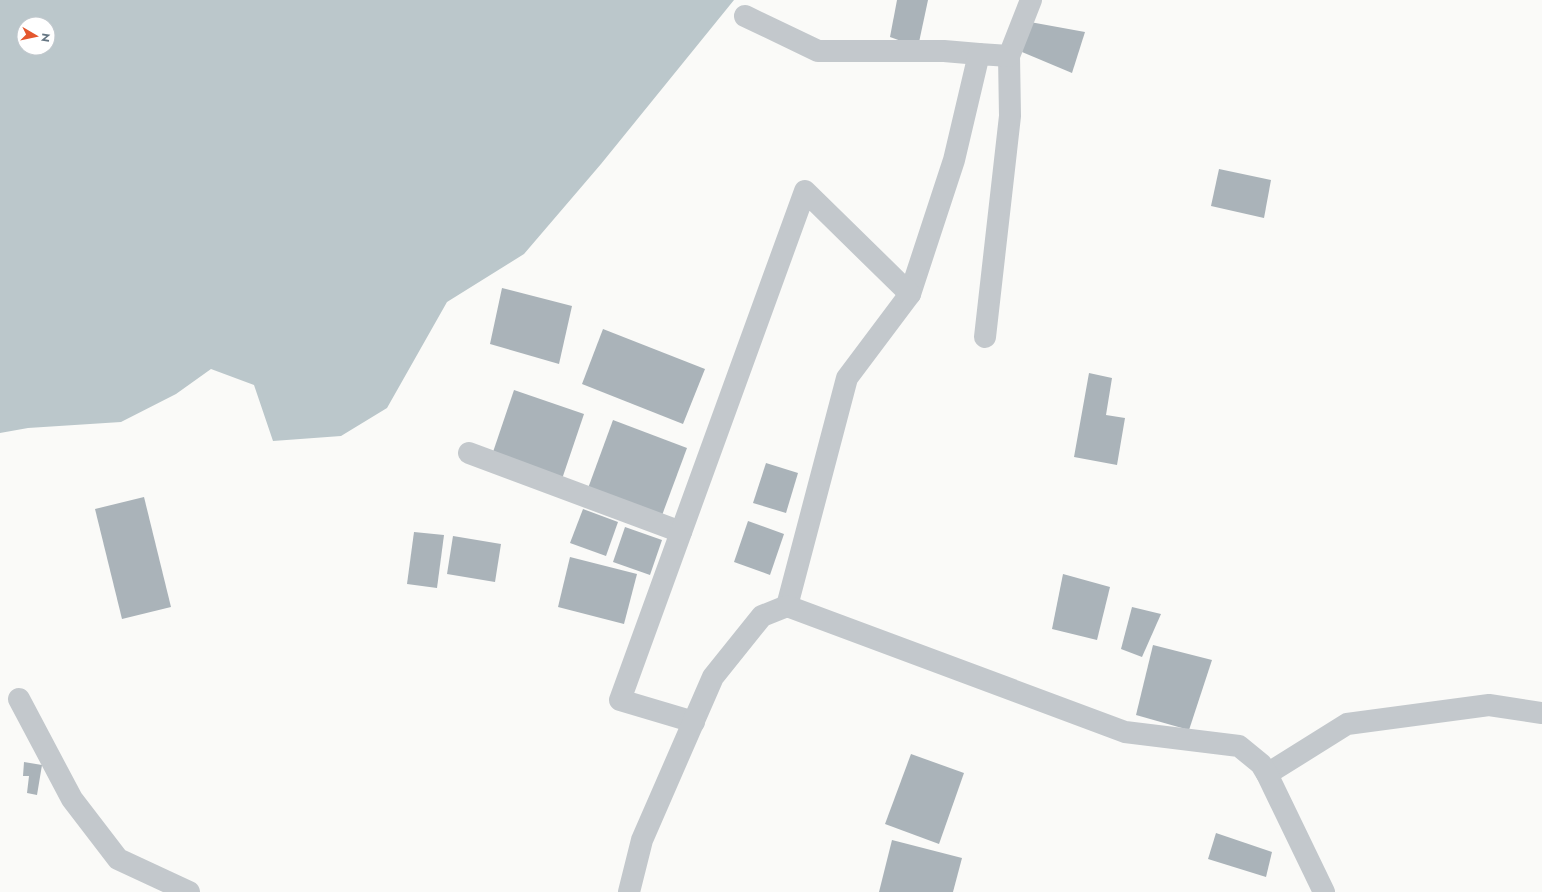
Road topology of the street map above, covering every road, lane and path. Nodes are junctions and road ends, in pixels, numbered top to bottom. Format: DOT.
graph roads {
  1 [pos="1030,0"];
  2 [pos="745,16"];
  3 [pos="978,54"];
  4 [pos="1009,56"];
  5 [pos="910,294"];
  6 [pos="985,337"];
  7 [pos="470,453"];
  8 [pos="681,532"];
  9 [pos="787,606"];
  10 [pos="19,699"];
  11 [pos="1542,713"];
  12 [pos="694,722"];
  13 [pos="1267,774"];
  14 [pos="189,892"];
  15 [pos="629,892"];
  16 [pos="1324,892"];
  1 -- 4 [label="street"];
  2 -- 3 [label="street"];
  3 -- 4 [label="street"];
  3 -- 5 [label="street"];
  4 -- 6 [label="street"];
  5 -- 8 [label="street"];
  5 -- 9 [label="street"];
  7 -- 8 [label="street"];
  8 -- 12 [label="street"];
  9 -- 12 [label="street"];
  9 -- 13 [label="street"];
  10 -- 14 [label="street"];
  11 -- 13 [label="street"];
  12 -- 15 [label="street"];
  13 -- 16 [label="street"];
}
